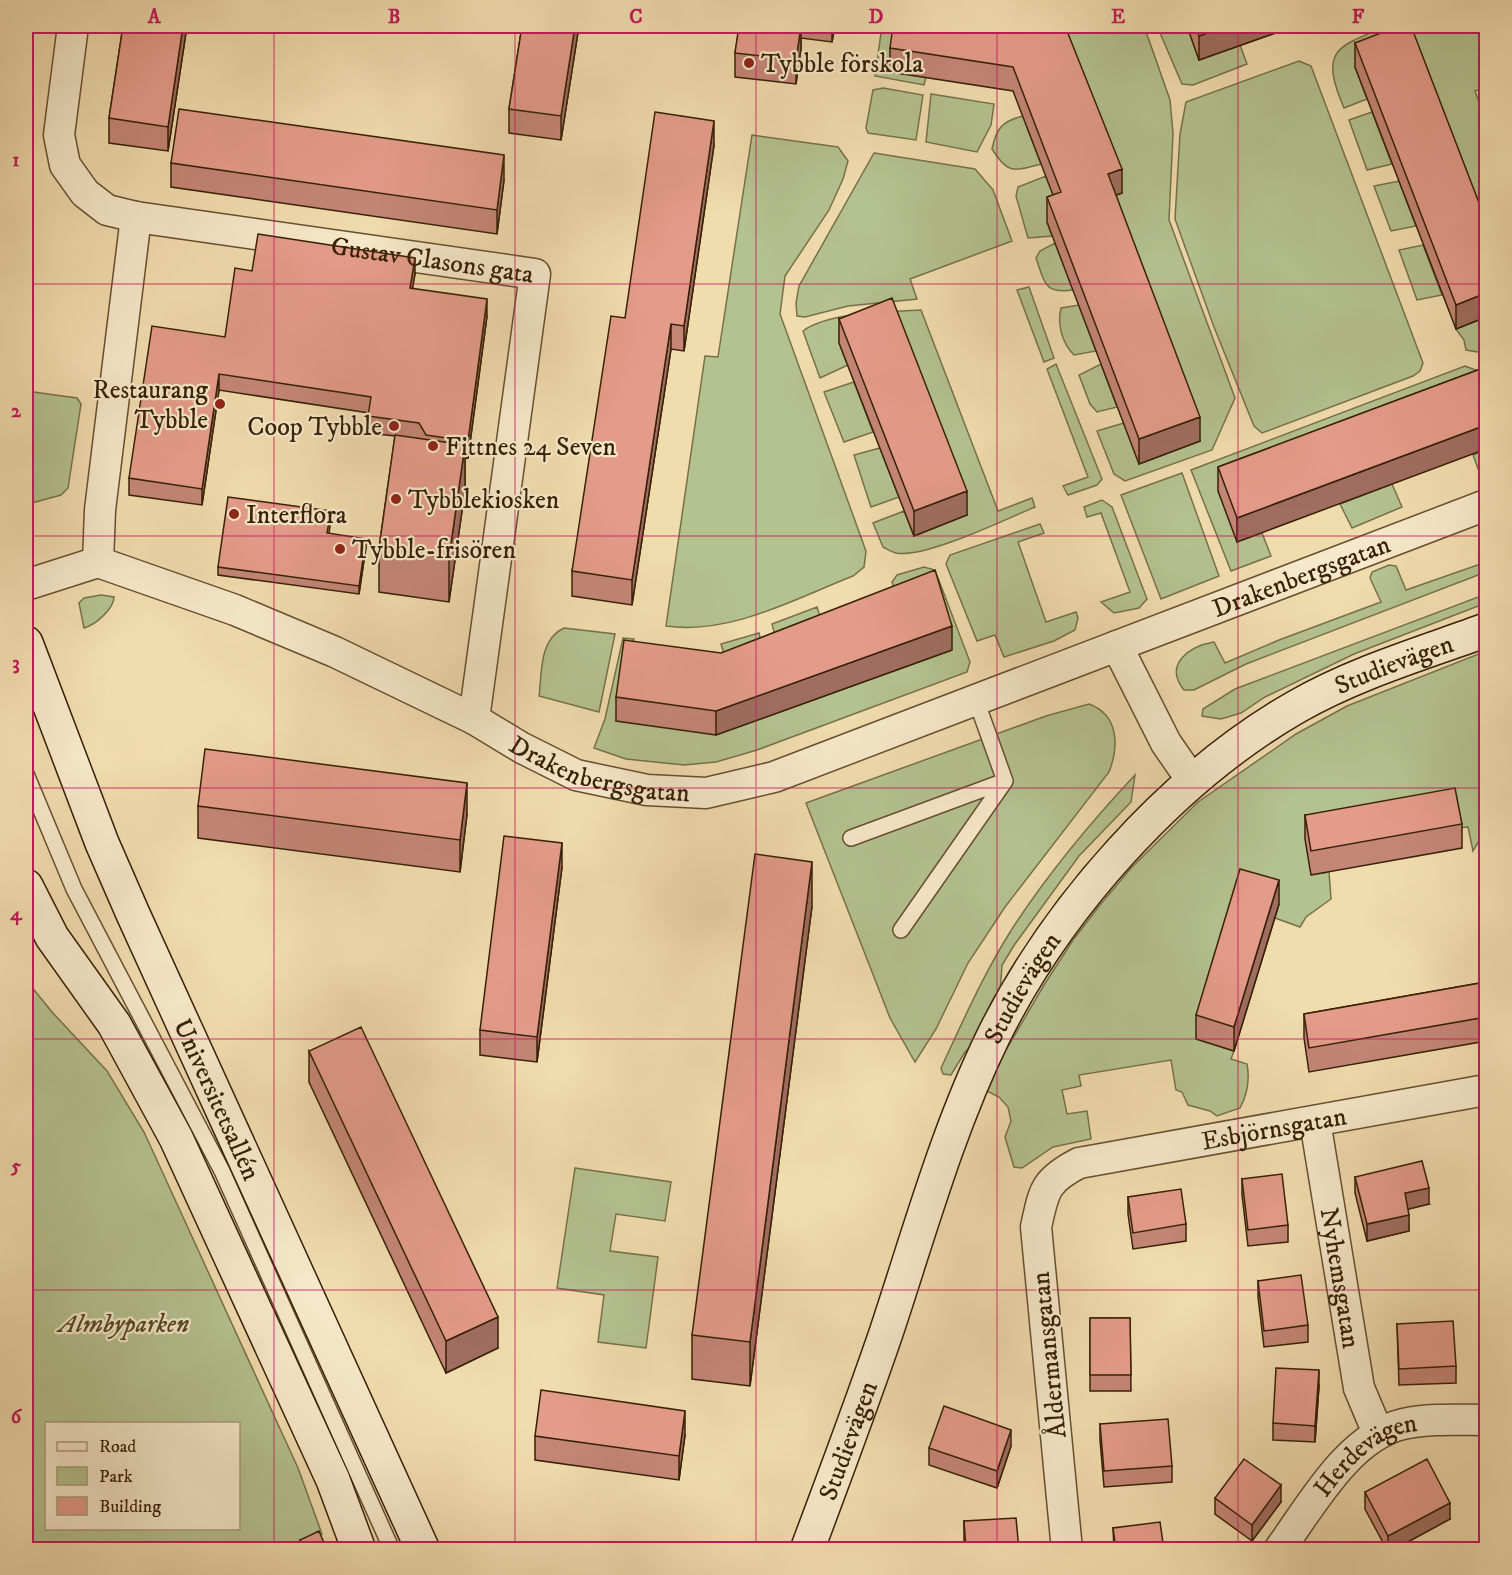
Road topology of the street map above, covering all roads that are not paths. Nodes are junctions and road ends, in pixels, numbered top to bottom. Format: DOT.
graph roads {
  1 [pos="73,26"];
  2 [pos="136,217"];
  3 [pos="1486,505"];
  4 [pos="98,562"];
  5 [pos="26,585"];
  6 [pos="1486,630"];
  7 [pos="26,642"];
  8 [pos="1117,646"];
  9 [pos="976,700"];
  10 [pos="474,719"];
  11 [pos="26,774"];
  12 [pos="1005,781"];
  13 [pos="1193,782"];
  14 [pos="851,838"];
  15 [pos="26,886"];
  16 [pos="901,930"];
  17 [pos="1486,1090"];
  18 [pos="1315,1121"];
  19 [pos="1065,1170"];
  20 [pos="1486,1420"];
  21 [pos="1378,1433"];
  22 [pos="359,1550"];
  23 [pos="392,1550"];
  24 [pos="423,1550"];
  25 [pos="807,1550"];
  26 [pos="1067,1550"];
  27 [pos="1279,1550"];
  1 -- 2 [label="street"];
  2 -- 4 [label="street"];
  2 -- 10 [label="street, Gustav Clasons gata"];
  3 -- 8 [label="street, Drakenbergsgatan"];
  4 -- 5 [label="street"];
  4 -- 10 [label="street, Drakenbergsgatan"];
  6 -- 13 [label="main road, Studievägen"];
  7 -- 24 [label="main road, Universitetsallén"];
  8 -- 9 [label="street, Drakenbergsgatan"];
  8 -- 13 [label="street"];
  9 -- 10 [label="street, Drakenbergsgatan"];
  9 -- 12 [label="lane"];
  11 -- 23 [label="lane"];
  12 -- 14 [label="lane"];
  12 -- 16 [label="lane"];
  13 -- 25 [label="main road, Studievägen"];
  15 -- 22 [label="main road"];
  17 -- 18 [label="street, Esbjörnsgatan"];
  18 -- 19 [label="street, Esbjörnsgatan"];
  18 -- 21 [label="street, Nyhemsgatan"];
  19 -- 26 [label="street, Åldermansgatan"];
  20 -- 21 [label="street, Herdevägen"];
  21 -- 27 [label="street, Herdevägen"];
}
